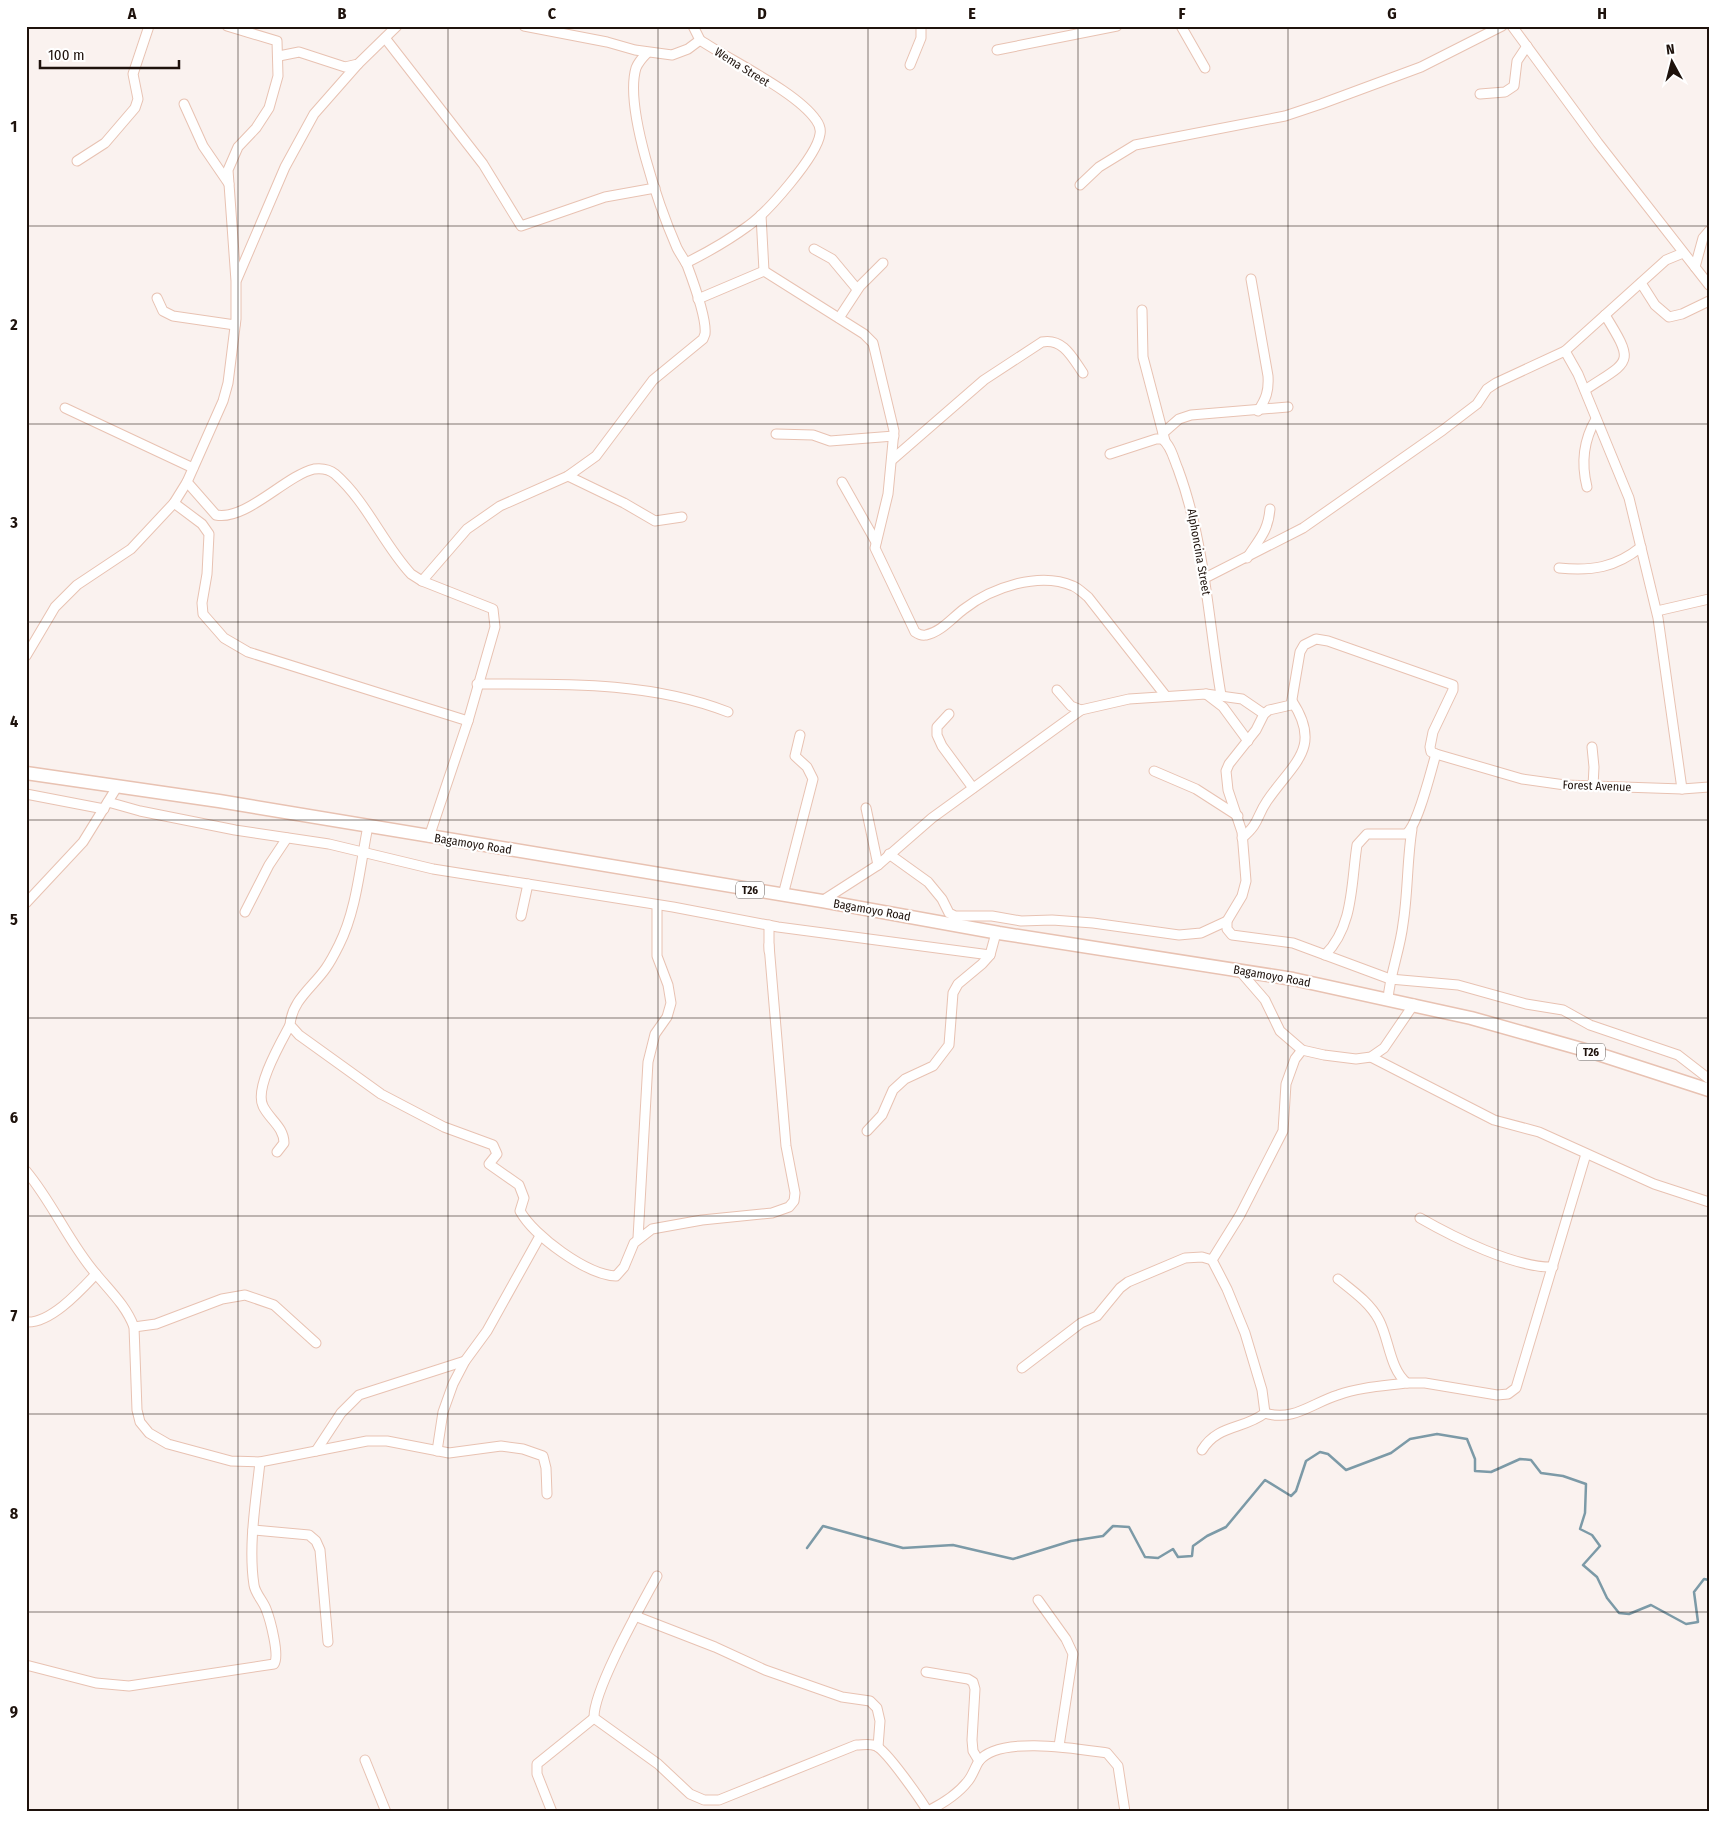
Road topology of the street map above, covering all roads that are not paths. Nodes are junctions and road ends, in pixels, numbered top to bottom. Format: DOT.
graph roads {
  1 [pos="149,26"];
  2 [pos="227,26"];
  3 [pos="397,26"];
  4 [pos="524,26"];
  5 [pos="693,26"];
  6 [pos="921,26"];
  7 [pos="1118,26"];
  8 [pos="1181,26"];
  9 [pos="1502,26"];
  10 [pos="1524,26"];
  11 [pos="1086,29"];
  12 [pos="1514,29"];
  13 [pos="385,38"];
  14 [pos="700,40"];
  15 [pos="1527,46"];
  16 [pos="997,50"];
  17 [pos="646,52"];
  18 [pos="279,56"];
  19 [pos="358,64"];
  20 [pos="910,65"];
  21 [pos="1205,68"];
  22 [pos="1480,94"];
  23 [pos="184,104"];
  24 [pos="77,161"];
  25 [pos="229,184"];
  26 [pos="1080,185"];
  27 [pos="655,188"];
  28 [pos="761,215"];
  29 [pos="1709,231"];
  30 [pos="814,249"];
  31 [pos="1683,253"];
  32 [pos="686,263"];
  33 [pos="882,263"];
  34 [pos="1695,267"];
  35 [pos="764,272"];
  36 [pos="1250,279"];
  37 [pos="236,281"];
  38 [pos="1641,283"];
  39 [pos="1709,286"];
  40 [pos="857,289"];
  41 [pos="157,298"];
  42 [pos="698,299"];
  43 [pos="1709,301"];
  44 [pos="1142,310"];
  45 [pos="1605,315"];
  46 [pos="839,318"];
  47 [pos="235,325"];
  48 [pos="1565,351"];
  49 [pos="1083,372"];
  50 [pos="1584,390"];
  51 [pos="1288,407"];
  52 [pos="65,408"];
  53 [pos="1258,411"];
  54 [pos="1596,419"];
  55 [pos="776,434"];
  56 [pos="894,436"];
  57 [pos="1164,437"];
  58 [pos="1110,454"];
  59 [pos="893,459"];
  60 [pos="193,468"];
  61 [pos="568,476"];
  62 [pos="187,482"];
  63 [pos="842,482"];
  64 [pos="1587,487"];
  65 [pos="174,503"];
  66 [pos="1270,509"];
  67 [pos="682,517"];
  68 [pos="876,542"];
  69 [pos="1641,547"];
  70 [pos="1247,558"];
  71 [pos="1559,568"];
  72 [pos="1205,578"];
  73 [pos="422,581"];
  74 [pos="1709,599"];
  75 [pos="1657,611"];
  76 [pos="26,656"];
  77 [pos="478,684"];
  78 [pos="1057,690"];
  79 [pos="1206,694"];
  80 [pos="1165,695"];
  81 [pos="1220,695"];
  82 [pos="1292,701"];
  83 [pos="1081,710"];
  84 [pos="728,712"];
  85 [pos="949,714"];
  86 [pos="1264,714"];
  87 [pos="468,721"];
  88 [pos="800,736"];
  89 [pos="1248,741"];
  90 [pos="1592,747"];
  91 [pos="1436,754"];
  92 [pos="1154,771"];
  93 [pos="26,773"];
  94 [pos="1593,786"];
  95 [pos="117,787"];
  96 [pos="1709,787"];
  97 [pos="973,788"];
  98 [pos="1682,789"];
  99 [pos="26,794"];
  100 [pos="106,805"];
  101 [pos="866,808"];
  102 [pos="1238,816"];
  103 [pos="368,826"];
  104 [pos="1412,829"];
  105 [pos="429,837"];
  106 [pos="287,838"];
  107 [pos="1242,838"];
  108 [pos="363,852"];
  109 [pos="889,854"];
  110 [pos="878,865"];
  111 [pos="528,884"];
  112 [pos="783,895"];
  113 [pos="822,901"];
  114 [pos="26,903"];
  115 [pos="656,904"];
  116 [pos="246,912"];
  117 [pos="521,916"];
  118 [pos="1227,921"];
  119 [pos="769,925"];
  120 [pos="996,933"];
  121 [pos="769,945"];
  122 [pos="990,955"];
  123 [pos="1325,955"];
  124 [pos="1239,970"];
  125 [pos="1390,979"];
  126 [pos="1388,999"];
  127 [pos="1414,1004"];
  128 [pos="290,1026"];
  129 [pos="1302,1050"];
  130 [pos="1371,1057"];
  131 [pos="1709,1078"];
  132 [pos="1709,1090"];
  133 [pos="776,1098"];
  134 [pos="867,1130"];
  135 [pos="277,1152"];
  136 [pos="1586,1154"];
  137 [pos="26,1171"];
  138 [pos="1709,1203"];
  139 [pos="1420,1218"];
  140 [pos="540,1236"];
  141 [pos="638,1238"];
  142 [pos="1212,1260"];
  143 [pos="1553,1267"];
  144 [pos="96,1274"];
  145 [pos="1338,1279"];
  146 [pos="26,1322"];
  147 [pos="134,1327"];
  148 [pos="316,1343"];
  149 [pos="465,1361"];
  150 [pos="1022,1368"];
  151 [pos="1408,1383"];
  152 [pos="1265,1413"];
  153 [pos="1202,1450"];
  154 [pos="316,1451"];
  155 [pos="437,1451"];
  156 [pos="260,1462"];
  157 [pos="546,1494"];
  158 [pos="253,1530"];
  159 [pos="657,1576"];
  160 [pos="1038,1600"];
  161 [pos="635,1616"];
  162 [pos="328,1642"];
  163 [pos="26,1665"];
  164 [pos="926,1672"];
  165 [pos="594,1718"];
  166 [pos="878,1746"];
  167 [pos="1059,1746"];
  168 [pos="365,1760"];
  169 [pos="979,1761"];
  170 [pos="928,1811"];
  171 [pos="386,1812"];
  172 [pos="552,1812"];
  173 [pos="1125,1812"];
  1 -- 24 [label="street"];
  2 -- 18 [label="street"];
  3 -- 13 [label="street"];
  4 -- 17 [label="street"];
  5 -- 14 [label="street, Wema Street"];
  6 -- 20 [label="street"];
  7 -- 11 [label="street"];
  8 -- 21 [label="street"];
  9 -- 26 [label="street"];
  10 -- 12 [label="street"];
  11 -- 16 [label="street"];
  12 -- 15 [label="street"];
  13 -- 19 [label="street"];
  13 -- 27 [label="street"];
  14 -- 17 [label="street"];
  14 -- 28 [label="street, Wema Street"];
  15 -- 22 [label="street"];
  15 -- 31 [label="street"];
  17 -- 27 [label="street"];
  18 -- 19 [label="street"];
  18 -- 25 [label="street"];
  19 -- 37 [label="street"];
  23 -- 25 [label="street"];
  25 -- 37 [label="street"];
  27 -- 32 [label="street"];
  28 -- 32 [label="street, Wema Street"];
  28 -- 35 [label="street"];
  29 -- 34 [label="street"];
  30 -- 40 [label="street"];
  31 -- 34 [label="street"];
  31 -- 38 [label="street"];
  32 -- 42 [label="street"];
  33 -- 40 [label="street"];
  34 -- 39 [label="street"];
  35 -- 42 [label="street"];
  35 -- 46 [label="street"];
  36 -- 53 [label="street"];
  37 -- 47 [label="street"];
  38 -- 43 [label="street"];
  38 -- 45 [label="street"];
  40 -- 46 [label="street"];
  41 -- 47 [label="street"];
  42 -- 61 [label="street"];
  44 -- 57 [label="street, Alphoncina Street"];
  45 -- 48 [label="street"];
  45 -- 50 [label="street"];
  46 -- 56 [label="street"];
  47 -- 60 [label="street"];
  48 -- 50 [label="street"];
  48 -- 70 [label="street"];
  49 -- 59 [label="street"];
  50 -- 54 [label="street"];
  51 -- 53 [label="street"];
  52 -- 60 [label="street"];
  53 -- 57 [label="street"];
  54 -- 64 [label="street"];
  54 -- 69 [label="street"];
  55 -- 56 [label="street"];
  56 -- 59 [label="street"];
  57 -- 58 [label="street"];
  57 -- 72 [label="street, Alphoncina Street"];
  59 -- 68 [label="street"];
  60 -- 62 [label="street"];
  61 -- 67 [label="street"];
  61 -- 73 [label="street"];
  62 -- 65 [label="street"];
  62 -- 73 [label="street"];
  63 -- 68 [label="street"];
  65 -- 76 [label="street"];
  65 -- 87 [label="street"];
  66 -- 70 [label="street"];
  68 -- 80 [label="street"];
  69 -- 71 [label="street"];
  69 -- 75 [label="street"];
  70 -- 72 [label="street"];
  72 -- 81 [label="street, Alphoncina Street"];
  73 -- 77 [label="street"];
  74 -- 75 [label="street"];
  75 -- 98 [label="street"];
  77 -- 84 [label="street"];
  77 -- 87 [label="street"];
  78 -- 83 [label="street"];
  79 -- 80 [label="street"];
  79 -- 81 [label="street"];
  79 -- 89 [label="street"];
  80 -- 83 [label="street"];
  81 -- 86 [label="street"];
  82 -- 86 [label="street"];
  82 -- 91 [label="street"];
  82 -- 107 [label="street"];
  83 -- 97 [label="street"];
  85 -- 97 [label="street"];
  86 -- 89 [label="street"];
  87 -- 105 [label="street"];
  88 -- 112 [label="street"];
  89 -- 102 [label="street"];
  90 -- 94 [label="street"];
  91 -- 94 [label="street, Forest Avenue"];
  91 -- 104 [label="street"];
  92 -- 102 [label="street"];
  93 -- 95 [label="highway, Bagamoyo Road / T26"];
  94 -- 98 [label="street, Forest Avenue"];
  95 -- 100 [label="street"];
  95 -- 103 [label="highway, Bagamoyo Road / T26"];
  96 -- 98 [label="street, Forest Avenue"];
  97 -- 109 [label="street"];
  99 -- 100 [label="street"];
  100 -- 106 [label="street"];
  100 -- 114 [label="street"];
  101 -- 110 [label="street"];
  102 -- 107 [label="street"];
  103 -- 105 [label="highway, Bagamoyo Road / T26"];
  103 -- 108 [label="street"];
  104 -- 123 [label="street"];
  104 -- 125 [label="street"];
  105 -- 112 [label="highway, Bagamoyo Road / T26"];
  106 -- 108 [label="street"];
  106 -- 116 [label="street"];
  107 -- 118 [label="street"];
  108 -- 111 [label="street"];
  108 -- 128 [label="street"];
  109 -- 110 [label="street"];
  109 -- 118 [label="street"];
  110 -- 113 [label="street"];
  111 -- 115 [label="street"];
  111 -- 117 [label="street"];
  112 -- 113 [label="highway, Bagamoyo Road / T26"];
  113 -- 120 [label="highway, Bagamoyo Road / T26"];
  115 -- 119 [label="street"];
  115 -- 141 [label="street"];
  118 -- 123 [label="street"];
  119 -- 121 [label="street"];
  119 -- 122 [label="street"];
  120 -- 122 [label="street"];
  120 -- 124 [label="highway, Bagamoyo Road / T26"];
  121 -- 133 [label="street"];
  121 -- 141 [label="street"];
  122 -- 134 [label="street"];
  123 -- 125 [label="street"];
  124 -- 126 [label="highway, Bagamoyo Road / T26"];
  124 -- 129 [label="street"];
  125 -- 126 [label="street"];
  125 -- 131 [label="street"];
  126 -- 127 [label="highway, Bagamoyo Road / T26"];
  127 -- 130 [label="street"];
  127 -- 132 [label="highway, Bagamoyo Road / T26"];
  128 -- 135 [label="street"];
  128 -- 140 [label="street"];
  129 -- 130 [label="street"];
  129 -- 142 [label="street"];
  130 -- 136 [label="street"];
  136 -- 138 [label="street"];
  136 -- 143 [label="street"];
  137 -- 144 [label="street"];
  139 -- 143 [label="street"];
  140 -- 141 [label="street"];
  140 -- 149 [label="street"];
  142 -- 150 [label="street"];
  142 -- 152 [label="street"];
  143 -- 151 [label="street"];
  144 -- 146 [label="street"];
  144 -- 147 [label="street"];
  145 -- 151 [label="street"];
  147 -- 148 [label="street"];
  147 -- 156 [label="street"];
  149 -- 154 [label="street"];
  149 -- 155 [label="street"];
  151 -- 152 [label="street"];
  152 -- 153 [label="street"];
  154 -- 155 [label="street"];
  154 -- 156 [label="street"];
  155 -- 157 [label="street"];
  156 -- 158 [label="street"];
  158 -- 162 [label="street"];
  158 -- 163 [label="street"];
  159 -- 161 [label="street"];
  160 -- 167 [label="street"];
  161 -- 165 [label="street"];
  161 -- 166 [label="street"];
  164 -- 169 [label="street"];
  165 -- 166 [label="street"];
  165 -- 172 [label="street"];
  166 -- 170 [label="street"];
  167 -- 169 [label="street"];
  167 -- 173 [label="street"];
  168 -- 171 [label="street"];
  169 -- 170 [label="street"];
}
